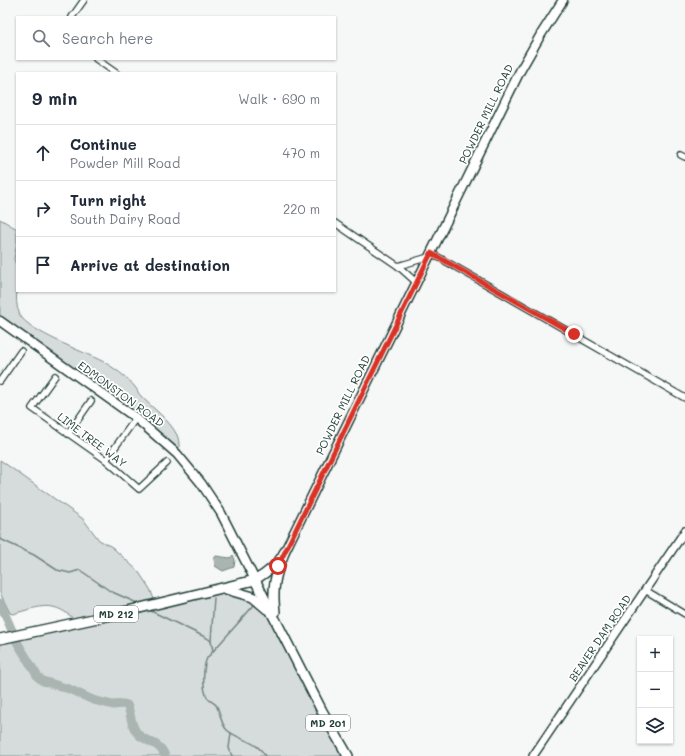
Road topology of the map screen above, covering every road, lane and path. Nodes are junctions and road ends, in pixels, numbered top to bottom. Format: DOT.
graph roads {
  1 [pos="84,0"];
  2 [pos="563,0"];
  3 [pos="73,16"];
  4 [pos="97,60"];
  5 [pos="115,72"];
  6 [pos="336,224"];
  7 [pos="430,255"];
  8 [pos="398,266"];
  9 [pos="417,283"];
  10 [pos="0,321"];
  11 [pos="21,352"];
  12 [pos="55,376"];
  13 [pos="0,381"];
  14 [pos="685,398"];
  15 [pos="91,401"];
  16 [pos="136,418"];
  17 [pos="68,434"];
  18 [pos="106,460"];
  19 [pos="167,463"];
  20 [pos="685,531"];
  21 [pos="284,553"];
  22 [pos="255,580"];
  23 [pos="222,588"];
  24 [pos="646,590"];
  25 [pos="685,614"];
  26 [pos="275,618"];
  27 [pos="2,638"];
  28 [pos="348,756"];
  29 [pos="533,756"];
  1 -- 3 [label="street"];
  2 -- 7 [label="main road, POWDER MILL ROAD"];
  4 -- 5 [label="street"];
  6 -- 8 [label="street"];
  7 -- 8 [label="street"];
  7 -- 9 [label="main road, POWDER MILL ROAD"];
  7 -- 14 [label="street"];
  8 -- 9 [label="street"];
  9 -- 21 [label="main road, POWDER MILL ROAD"];
  10 -- 16 [label="main road, EDMONSTON ROAD"];
  11 -- 13 [label="street"];
  12 -- 17 [label="street, LIME TREE WAY"];
  15 -- 17 [label="street"];
  16 -- 18 [label="street"];
  16 -- 22 [label="main road, EDMONSTON ROAD"];
  17 -- 18 [label="street, LIME TREE WAY"];
  18 -- 19 [label="street, LIME TREE WAY"];
  20 -- 24 [label="street, BEAVER DAM ROAD"];
  21 -- 22 [label="main road, POWDER MILL ROAD"];
  21 -- 26 [label="main road"];
  22 -- 23 [label="main road, POWDER MILL ROAD / MD 212"];
  22 -- 26 [label="main road, EDMONSTON ROAD / MD 201"];
  23 -- 26 [label="main road"];
  23 -- 27 [label="main road, POWDER MILL ROAD / MD 212"];
  24 -- 25 [label="street"];
  24 -- 29 [label="street, BEAVER DAM ROAD"];
  26 -- 28 [label="main road, EDMONSTON ROAD / MD 201"];
}
